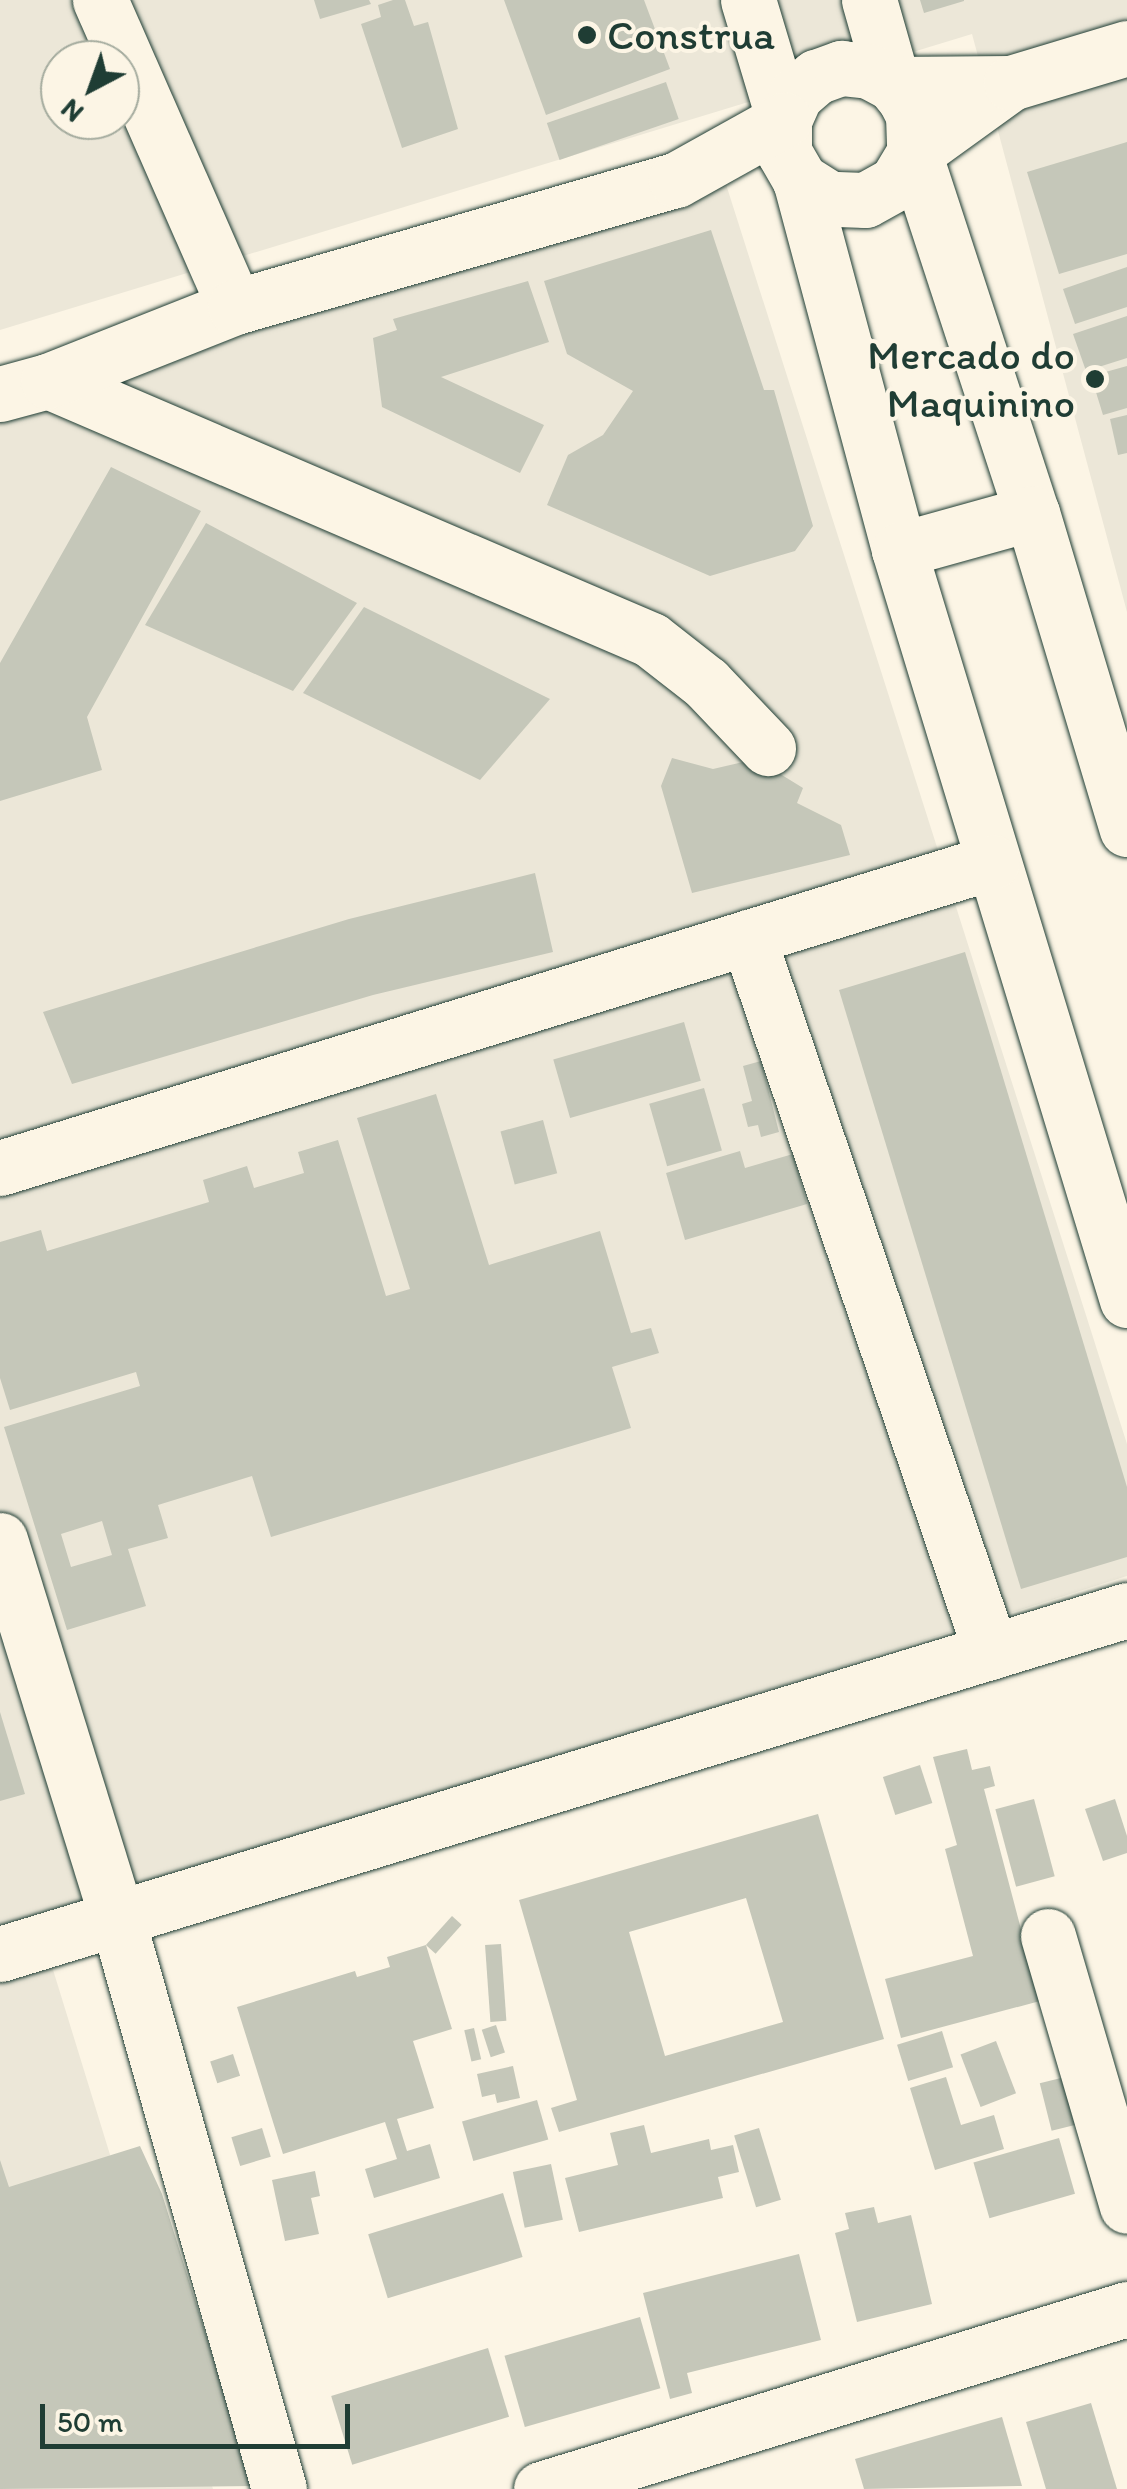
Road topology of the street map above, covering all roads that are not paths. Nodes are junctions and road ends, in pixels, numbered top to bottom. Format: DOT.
graph roads {
  1 [pos="100,0"];
  2 [pos="748,0"];
  3 [pos="870,0"];
  4 [pos="1127,48"];
  5 [pos="1011,82"];
  6 [pos="893,84"];
  7 [pos="784,120"];
  8 [pos="914,152"];
  9 [pos="676,180"];
  10 [pos="800,180"];
  11 [pos="235,307"];
  12 [pos="24,388"];
  13 [pos="1032,513"];
  14 [pos="899,550"];
  15 [pos="768,748"];
  16 [pos="1127,829"];
  17 [pos="992,862"];
  18 [pos="748,937"];
  19 [pos="0,1168"];
  20 [pos="1118,1238"];
  21 [pos="1127,1300"];
  22 [pos="0,1540"];
  23 [pos="1127,1610"];
  24 [pos="991,1652"];
  25 [pos="118,1921"];
  26 [pos="1048,1936"];
  27 [pos="0,1954"];
  28 [pos="1127,2206"];
  29 [pos="1127,2309"];
  30 [pos="278,2489"];
  31 [pos="541,2489"];
  1 -- 11 [label="street"];
  2 -- 7 [label="street"];
  3 -- 6 [label="street"];
  4 -- 5 [label="street"];
  5 -- 6 [label="street"];
  5 -- 8 [label="street"];
  6 -- 7 [label="street"];
  6 -- 8 [label="street"];
  7 -- 9 [label="street"];
  7 -- 10 [label="street"];
  8 -- 10 [label="street"];
  8 -- 13 [label="street"];
  9 -- 10 [label="street"];
  9 -- 11 [label="street"];
  10 -- 14 [label="street"];
  11 -- 12 [label="street"];
  12 -- 15 [label="street"];
  13 -- 14 [label="street"];
  13 -- 16 [label="street"];
  14 -- 17 [label="street"];
  17 -- 18 [label="street"];
  17 -- 20 [label="street"];
  18 -- 19 [label="street"];
  18 -- 24 [label="street"];
  20 -- 21 [label="street"];
  22 -- 25 [label="street"];
  23 -- 24 [label="street"];
  24 -- 25 [label="street"];
  25 -- 27 [label="street"];
  25 -- 30 [label="street"];
  26 -- 28 [label="street"];
  29 -- 31 [label="street"];
}
